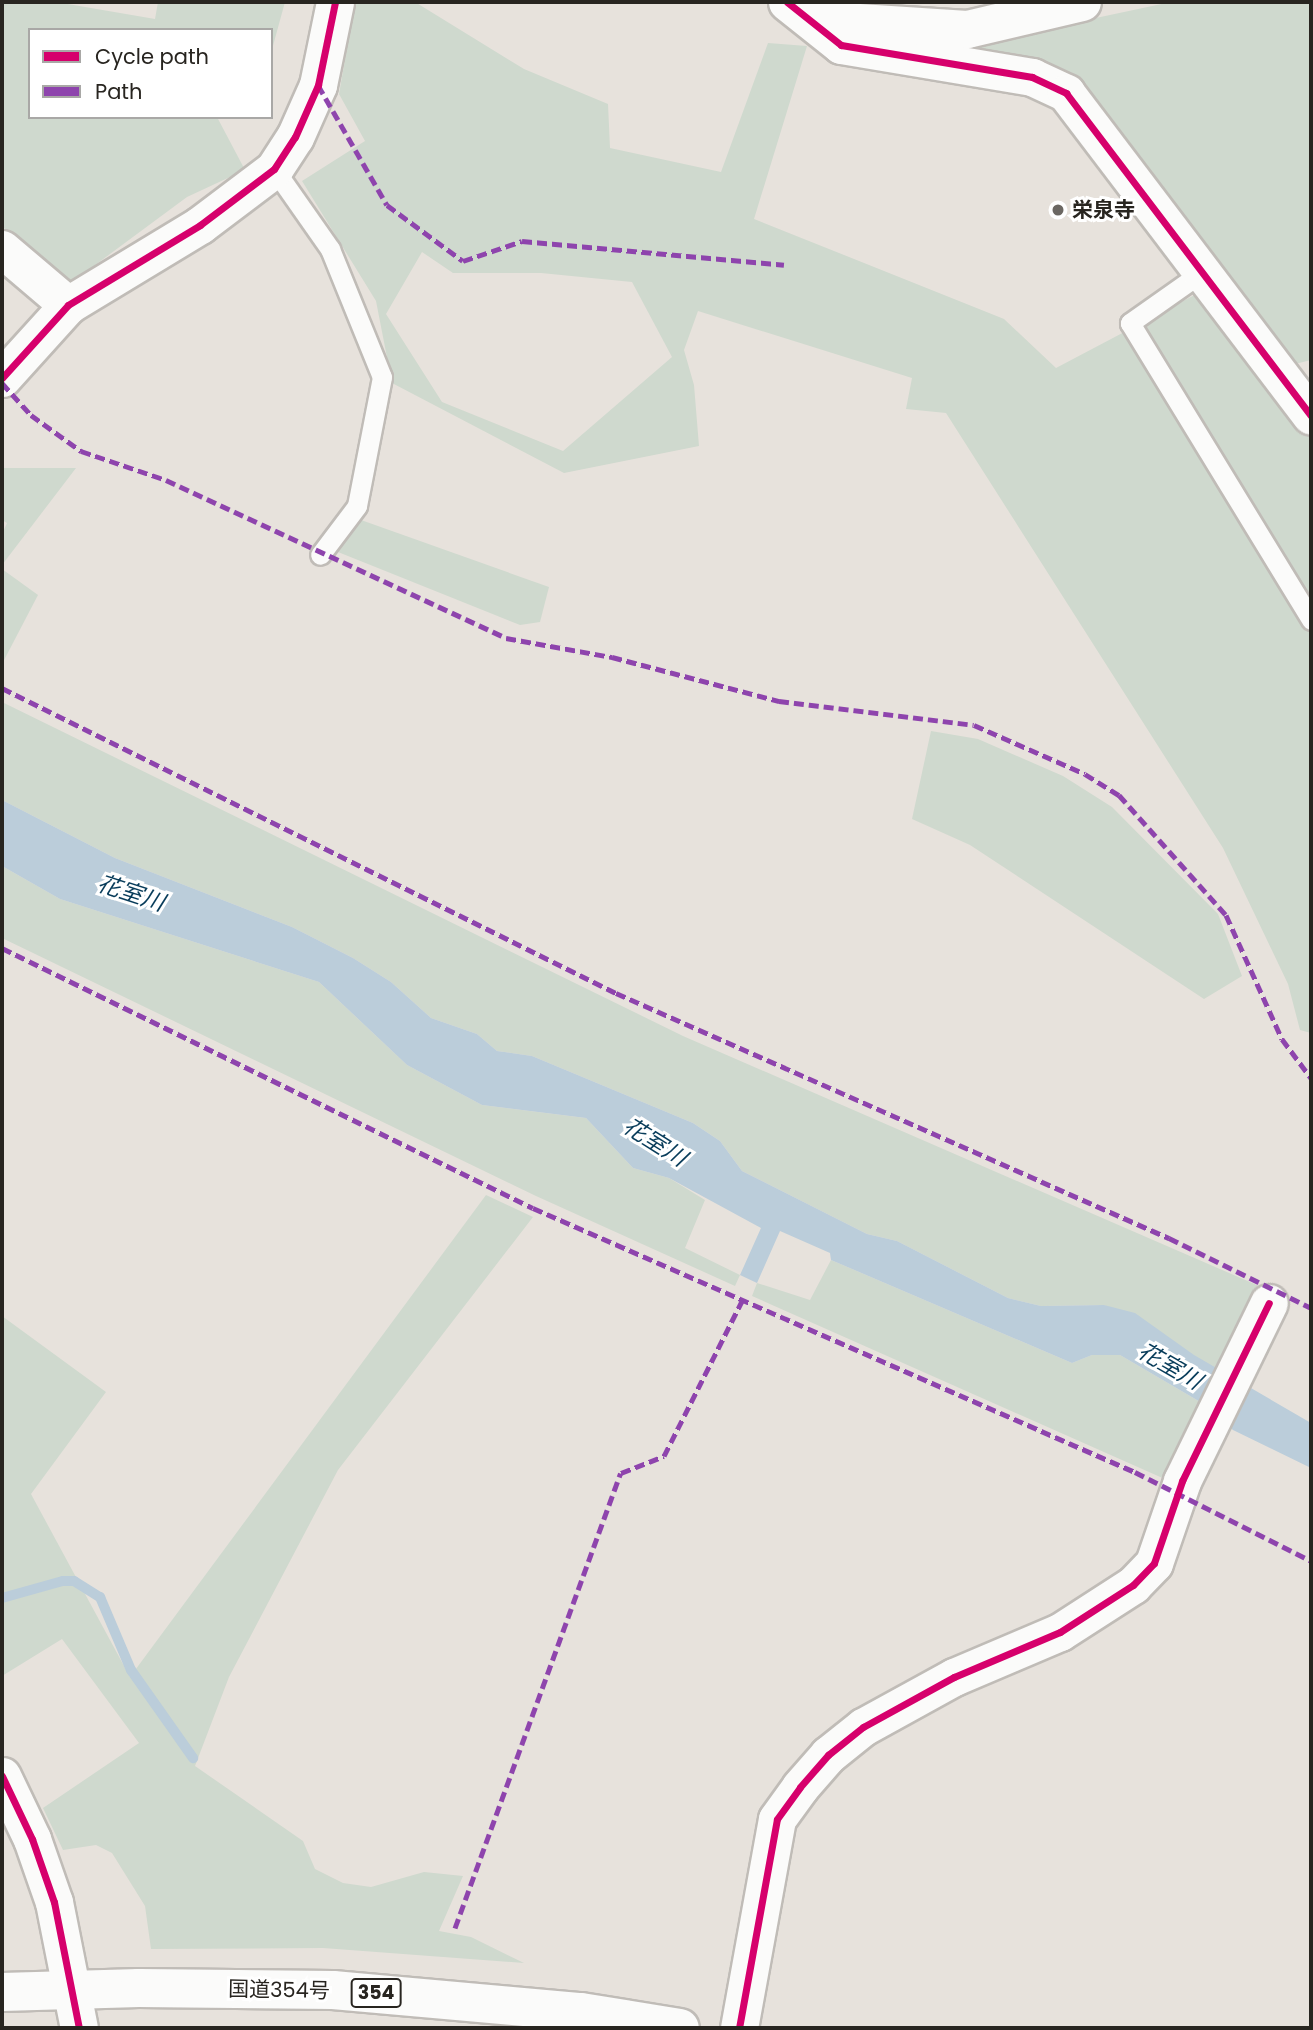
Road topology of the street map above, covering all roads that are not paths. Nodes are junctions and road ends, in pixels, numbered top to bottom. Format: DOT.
graph roads {
  1 [pos="335,2"];
  2 [pos="1082,2"];
  3 [pos="792,5"];
  4 [pos="274,169"];
  5 [pos="2,249"];
  6 [pos="1205,270"];
  7 [pos="68,306"];
  8 [pos="2,378"];
  9 [pos="1311,416"];
  10 [pos="320,555"];
  11 [pos="1311,620"];
  12 [pos="1269,1303"];
  13 [pos="2,1776"];
  14 [pos="71,1989"];
  15 [pos="2,1992"];
  16 [pos="79,2028"];
  17 [pos="680,2028"];
  18 [pos="739,2028"];
  1 -- 4 [label="street"];
  2 -- 3 [label="street"];
  3 -- 6 [label="street"];
  4 -- 7 [label="street"];
  4 -- 10 [label="lane"];
  5 -- 7 [label="street"];
  6 -- 9 [label="street"];
  6 -- 11 [label="lane"];
  7 -- 8 [label="street"];
  12 -- 18 [label="street"];
  13 -- 14 [label="street"];
  14 -- 15 [label="highway, 国道354号 / 354"];
  14 -- 16 [label="street"];
  14 -- 17 [label="highway, 国道354号 / 354"];
}
